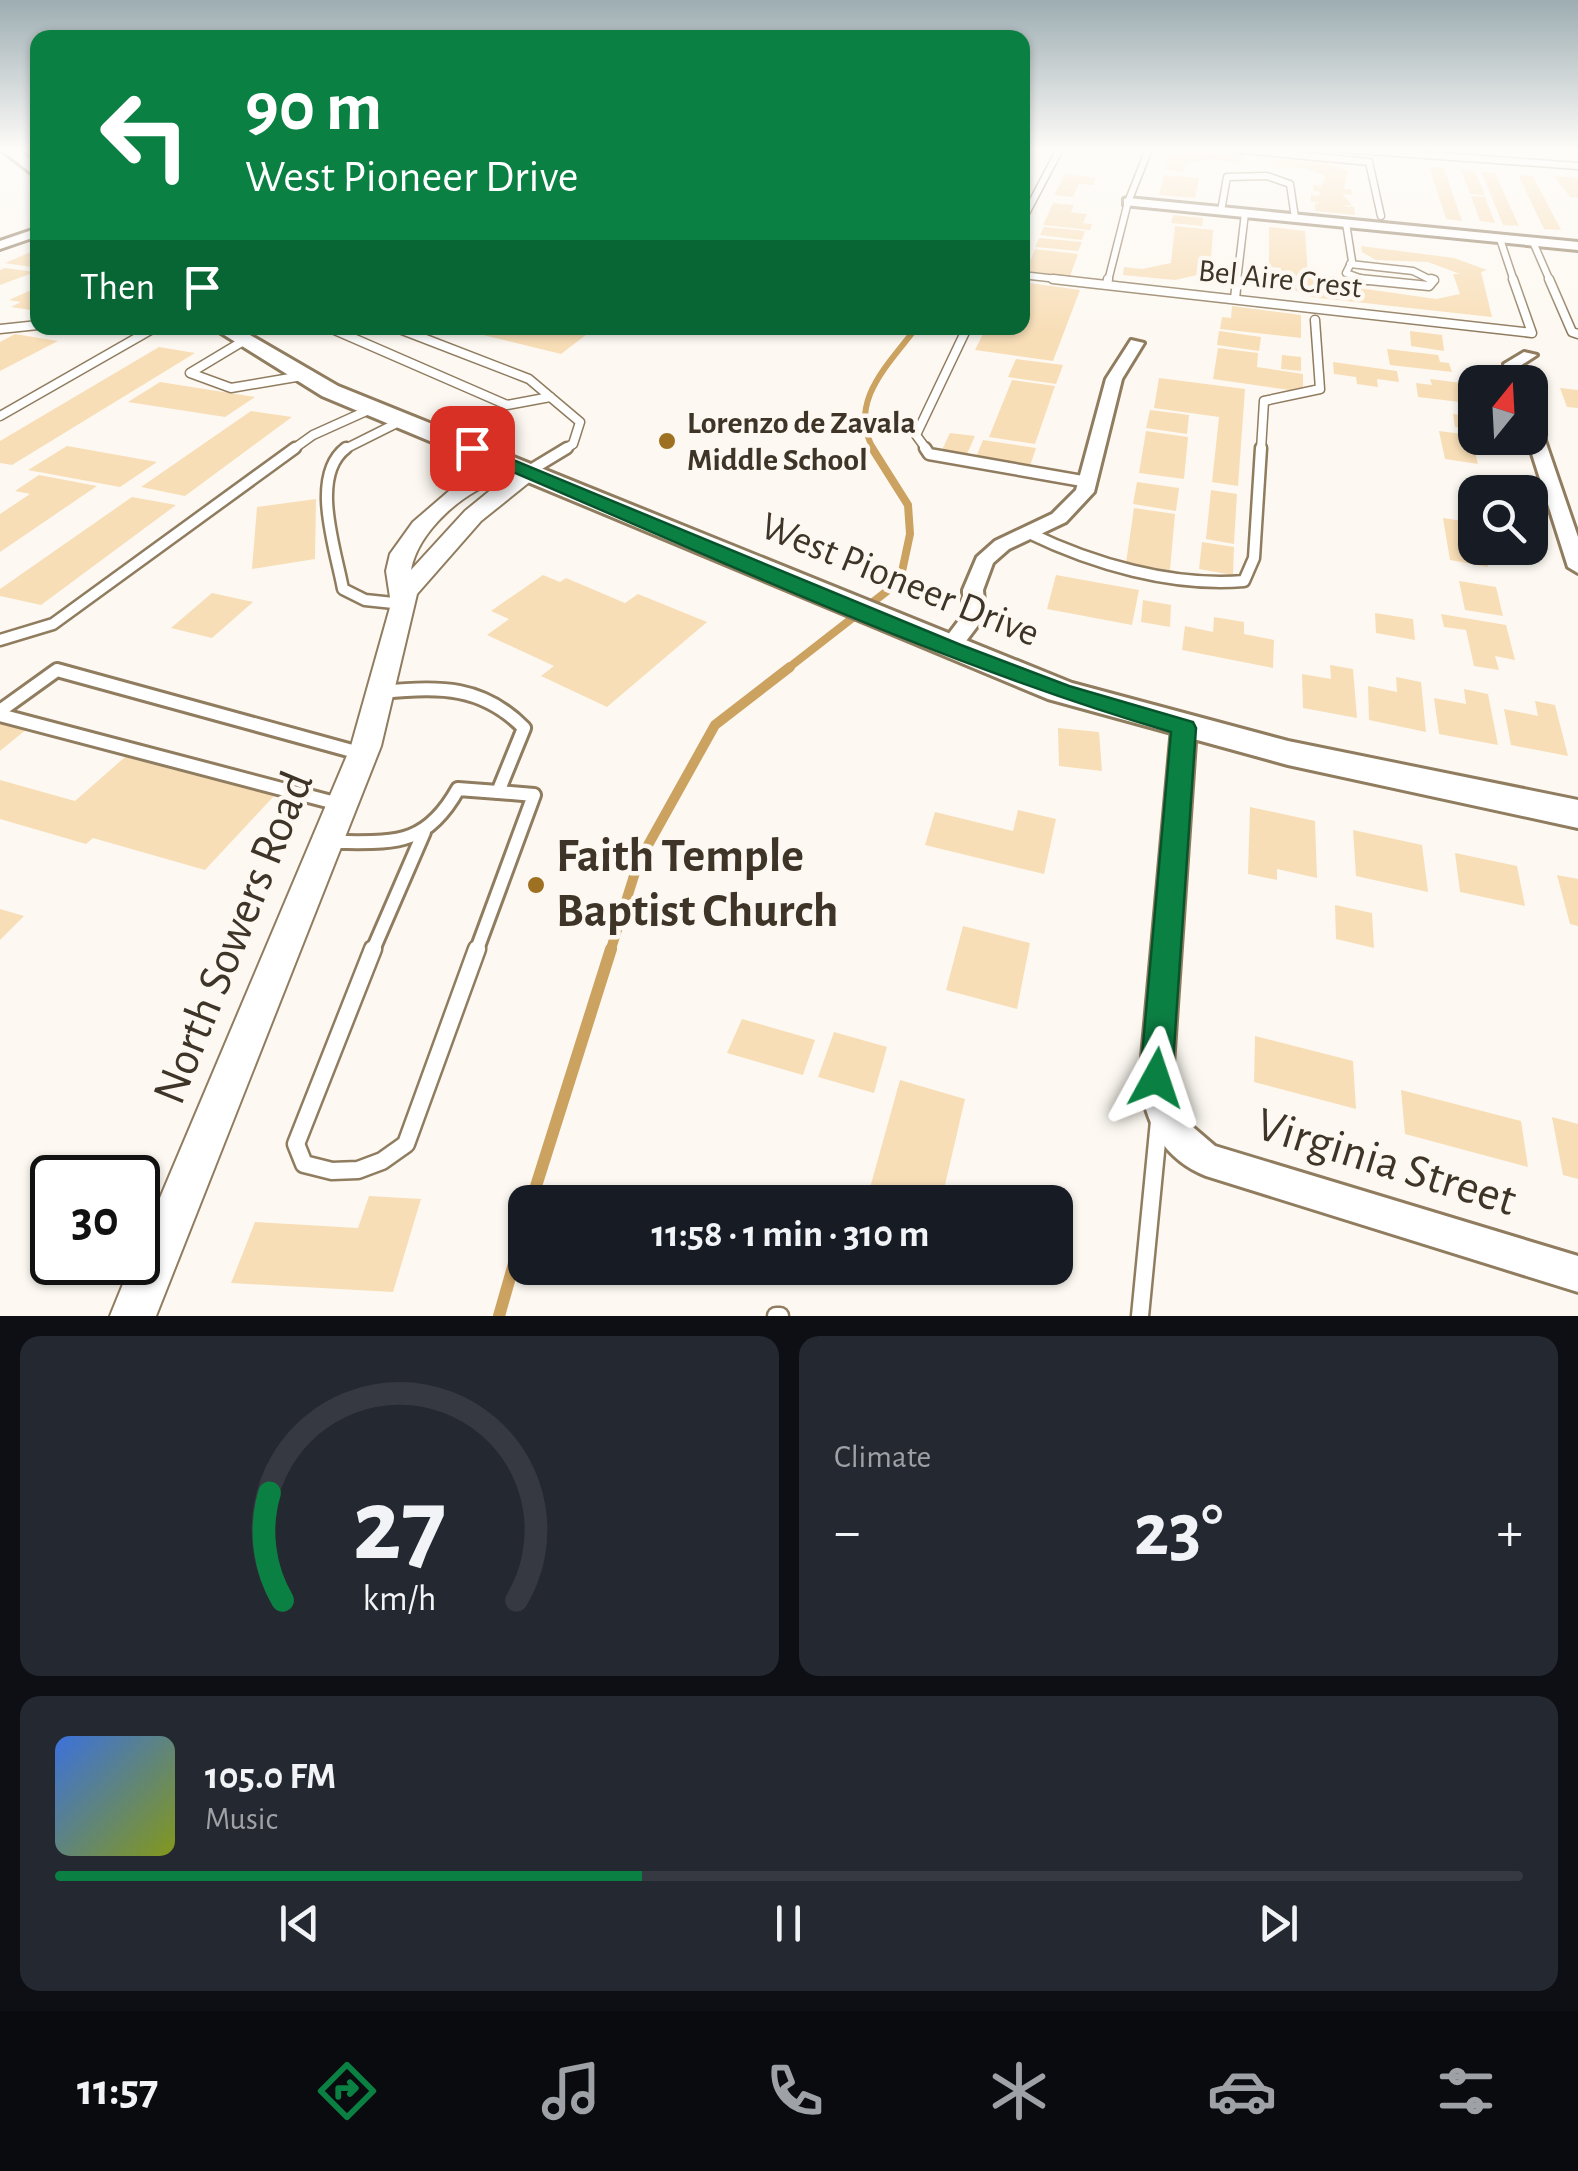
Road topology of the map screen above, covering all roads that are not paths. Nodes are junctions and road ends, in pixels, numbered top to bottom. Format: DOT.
graph roads {
  1 [pos="1126,210"];
  2 [pos="1215,210"];
  3 [pos="1293,210"];
  4 [pos="1380,210"];
  5 [pos="1221,211"];
  6 [pos="1245,214"];
  7 [pos="1381,216"];
  8 [pos="1294,218"];
  9 [pos="1346,224"];
  10 [pos="30,235"];
  11 [pos="1500,239"];
  12 [pos="1533,242"];
  13 [pos="0,245"];
  14 [pos="1578,246"];
  15 [pos="1350,264"];
  16 [pos="1030,275"];
  17 [pos="1107,284"];
  18 [pos="1235,299"];
  19 [pos="1315,320"];
  20 [pos="30,326"];
  21 [pos="0,329"];
  22 [pos="1578,334"];
  23 [pos="142,335"];
  24 [pos="234,335"];
  25 [pos="237,335"];
  26 [pos="346,335"];
  27 [pos="415,335"];
  28 [pos="963,335"];
  29 [pos="1136,343"];
  30 [pos="1528,355"];
  31 [pos="1512,365"];
  32 [pos="302,376"];
  33 [pos="550,396"];
  34 [pos="373,408"];
  35 [pos="0,416"];
  36 [pos="403,420"];
  37 [pos="1541,455"];
  38 [pos="529,471"];
  39 [pos="1088,482"];
  40 [pos="1029,533"];
  41 [pos="1578,567"];
  42 [pos="405,597"];
  43 [pos="0,640"];
  44 [pos="937,644"];
  45 [pos="383,692"];
  46 [pos="0,713"];
  47 [pos="1184,728"];
  48 [pos="362,754"];
  49 [pos="498,792"];
  50 [pos="342,805"];
  51 [pos="1578,814"];
  52 [pos="424,832"];
  53 [pos="327,842"];
  54 [pos="1158,1095"];
  55 [pos="1578,1274"];
  56 [pos="132,1316"];
  57 [pos="1140,1316"];
  1 -- 17 [label="lane"];
  2 -- 5 [label="street"];
  3 -- 8 [label="lane"];
  4 -- 7 [label="lane"];
  5 -- 6 [label="street"];
  6 -- 8 [label="street"];
  6 -- 18 [label="lane"];
  8 -- 9 [label="street"];
  9 -- 11 [label="street"];
  9 -- 15 [label="lane, Bel Aire Crest"];
  10 -- 13 [label="street"];
  11 -- 12 [label="street"];
  11 -- 18 [label="lane, Bel Aire Crest"];
  12 -- 14 [label="street"];
  12 -- 22 [label="lane"];
  15 -- 15 [label="lane, Bel Aire Crest"];
  16 -- 17 [label="lane, Bel Aire Crest"];
  17 -- 18 [label="lane, Bel Aire Crest"];
  19 -- 40 [label="lane"];
  20 -- 21 [label="lane"];
  23 -- 35 [label="lane"];
  24 -- 32 [label="lane"];
  25 -- 32 [label="main road, West Pioneer Drive"];
  26 -- 33 [label="lane"];
  27 -- 33 [label="lane"];
  28 -- 39 [label="lane"];
  29 -- 39 [label="street"];
  30 -- 31 [label="street"];
  32 -- 34 [label="main road, West Pioneer Drive"];
  33 -- 38 [label="lane"];
  34 -- 36 [label="main road, West Pioneer Drive"];
  34 -- 43 [label="lane"];
  36 -- 38 [label="main road, West Pioneer Drive"];
  36 -- 42 [label="lane"];
  37 -- 41 [label="street"];
  38 -- 42 [label="street, North Sowers Road"];
  38 -- 44 [label="main road, West Pioneer Drive"];
  39 -- 40 [label="street"];
  40 -- 44 [label="street"];
  42 -- 45 [label="street, North Sowers Road"];
  44 -- 47 [label="main road, West Pioneer Drive"];
  45 -- 48 [label="street, North Sowers Road"];
  45 -- 49 [label="lane"];
  46 -- 48 [label="lane"];
  46 -- 50 [label="lane"];
  47 -- 51 [label="main road, West Pioneer Drive"];
  47 -- 54 [label="street"];
  48 -- 50 [label="street, North Sowers Road"];
  49 -- 52 [label="lane"];
  49 -- 52 [label="lane"];
  50 -- 53 [label="street, North Sowers Road"];
  52 -- 53 [label="lane"];
  53 -- 56 [label="street, North Sowers Road"];
  54 -- 55 [label="street, Virginia Street"];
  54 -- 57 [label="lane"];
}
